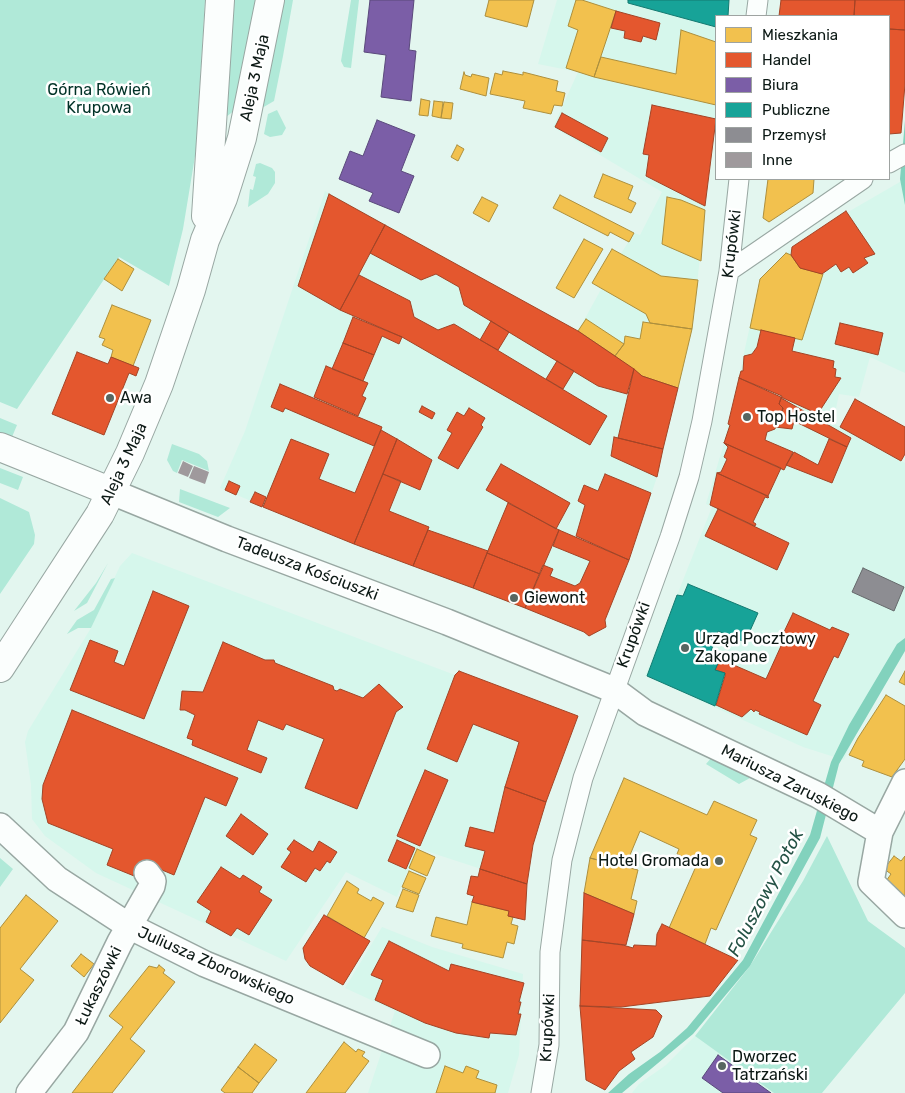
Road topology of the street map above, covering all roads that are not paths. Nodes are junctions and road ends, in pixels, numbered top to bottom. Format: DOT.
graph roads {
  1 [pos="220,0"];
  2 [pos="270,0"];
  3 [pos="758,0"];
  4 [pos="756,15"];
  5 [pos="739,180"];
  6 [pos="862,180"];
  7 [pos="205,240"];
  8 [pos="729,271"];
  9 [pos="0,447"];
  10 [pos="112,492"];
  11 [pos="0,668"];
  12 [pos="614,690"];
  13 [pos="905,782"];
  14 [pos="0,826"];
  15 [pos="880,832"];
  16 [pos="147,873"];
  17 [pos="905,915"];
  18 [pos="129,926"];
  19 [pos="427,1055"];
  20 [pos="29,1093"];
  21 [pos="542,1093"];
  1 -- 7 [label="street, Aleja 3 Maja"];
  2 -- 7 [label="street, Aleja 3 Maja"];
  3 -- 4 [label="street"];
  5 -- 8 [label="street, Krupówki"];
  6 -- 8 [label="street"];
  7 -- 10 [label="street, Aleja 3 Maja"];
  8 -- 12 [label="street, Krupówki"];
  9 -- 10 [label="street, Tadeusza Kościuszki"];
  10 -- 11 [label="street, Aleja 3 Maja"];
  10 -- 12 [label="street, Tadeusza Kościuszki"];
  12 -- 15 [label="street, Mariusza Zaruskiego"];
  12 -- 21 [label="street, Krupówki"];
  13 -- 15 [label="street"];
  14 -- 18 [label="street, Juliusza Zborowskiego"];
  15 -- 17 [label="street"];
  16 -- 18 [label="street, Łukaszówki"];
  18 -- 19 [label="street, Juliusza Zborowskiego"];
  18 -- 20 [label="street, Łukaszówki"];
}
